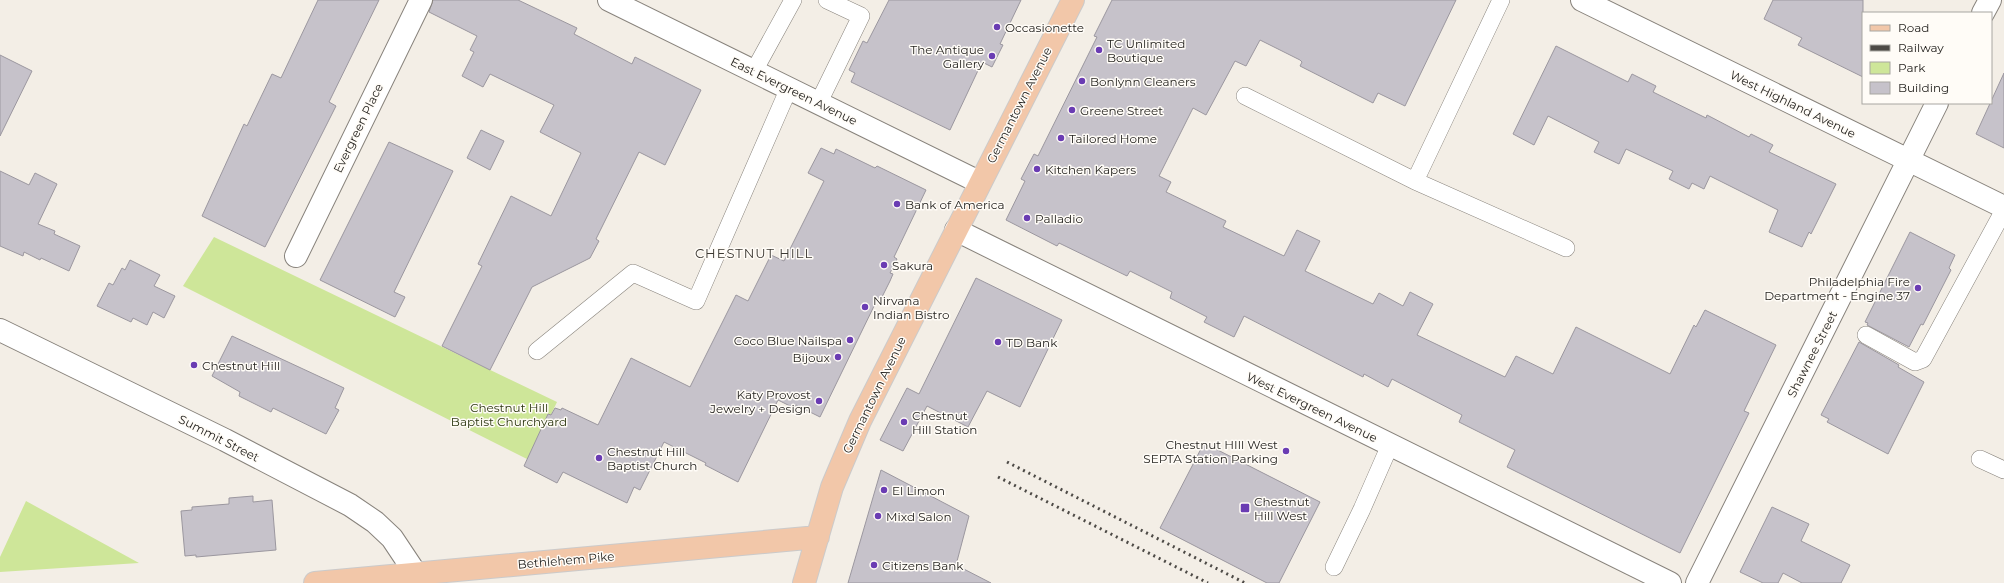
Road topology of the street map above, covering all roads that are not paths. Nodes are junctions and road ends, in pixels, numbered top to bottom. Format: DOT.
graph roads {
  1 [pos="421,0"];
  2 [pos="609,0"];
  3 [pos="793,0"];
  4 [pos="828,0"];
  5 [pos="1073,0"];
  6 [pos="1501,0"];
  7 [pos="1582,0"];
  8 [pos="1990,0"];
  9 [pos="1984,12"];
  10 [pos="754,71"];
  11 [pos="789,88"];
  12 [pos="1245,96"];
  13 [pos="819,102"];
  14 [pos="1936,104"];
  15 [pos="1908,160"];
  16 [pos="1415,181"];
  17 [pos="980,182"];
  18 [pos="2004,208"];
  19 [pos="956,230"];
  20 [pos="1566,248"];
  21 [pos="296,256"];
  22 [pos="0,330"];
  23 [pos="1866,335"];
  24 [pos="537,351"];
  25 [pos="1390,445"];
  26 [pos="1980,459"];
  27 [pos="2004,470"];
  28 [pos="818,537"];
  29 [pos="1334,567"];
  30 [pos="416,574"];
  31 [pos="471,576"];
  32 [pos="315,583"];
  33 [pos="804,583"];
  34 [pos="1670,583"];
  35 [pos="1696,583"];
  1 -- 21 [label="street, Evergreen Place"];
  2 -- 10 [label="street, East Evergreen Avenue"];
  3 -- 10 [label="lane"];
  4 -- 13 [label="lane"];
  5 -- 17 [label="main road, Germantown Avenue"];
  6 -- 16 [label="lane"];
  7 -- 15 [label="street, West Highland Avenue"];
  8 -- 9 [label="street"];
  10 -- 11 [label="street, East Evergreen Avenue"];
  11 -- 13 [label="street, East Evergreen Avenue"];
  11 -- 24 [label="lane"];
  12 -- 16 [label="lane"];
  13 -- 17 [label="street, East Evergreen Avenue"];
  14 -- 15 [label="street, Shawnee Street"];
  15 -- 18 [label="street, West Highland Avenue"];
  15 -- 35 [label="street, Shawnee Street"];
  16 -- 20 [label="lane"];
  17 -- 19 [label="main road, Germantown Avenue"];
  18 -- 23 [label="lane"];
  19 -- 25 [label="street, West Evergreen Avenue"];
  19 -- 28 [label="main road, Germantown Avenue"];
  22 -- 30 [label="street, Summit Street"];
  25 -- 29 [label="lane"];
  25 -- 34 [label="street, West Evergreen Avenue"];
  26 -- 27 [label="lane"];
  28 -- 31 [label="main road, Bethlehem Pike"];
  28 -- 33 [label="main road, Germantown Avenue"];
  30 -- 31 [label="main road, Bethlehem Pike"];
  30 -- 32 [label="main road, Bethlehem Pike"];
}
